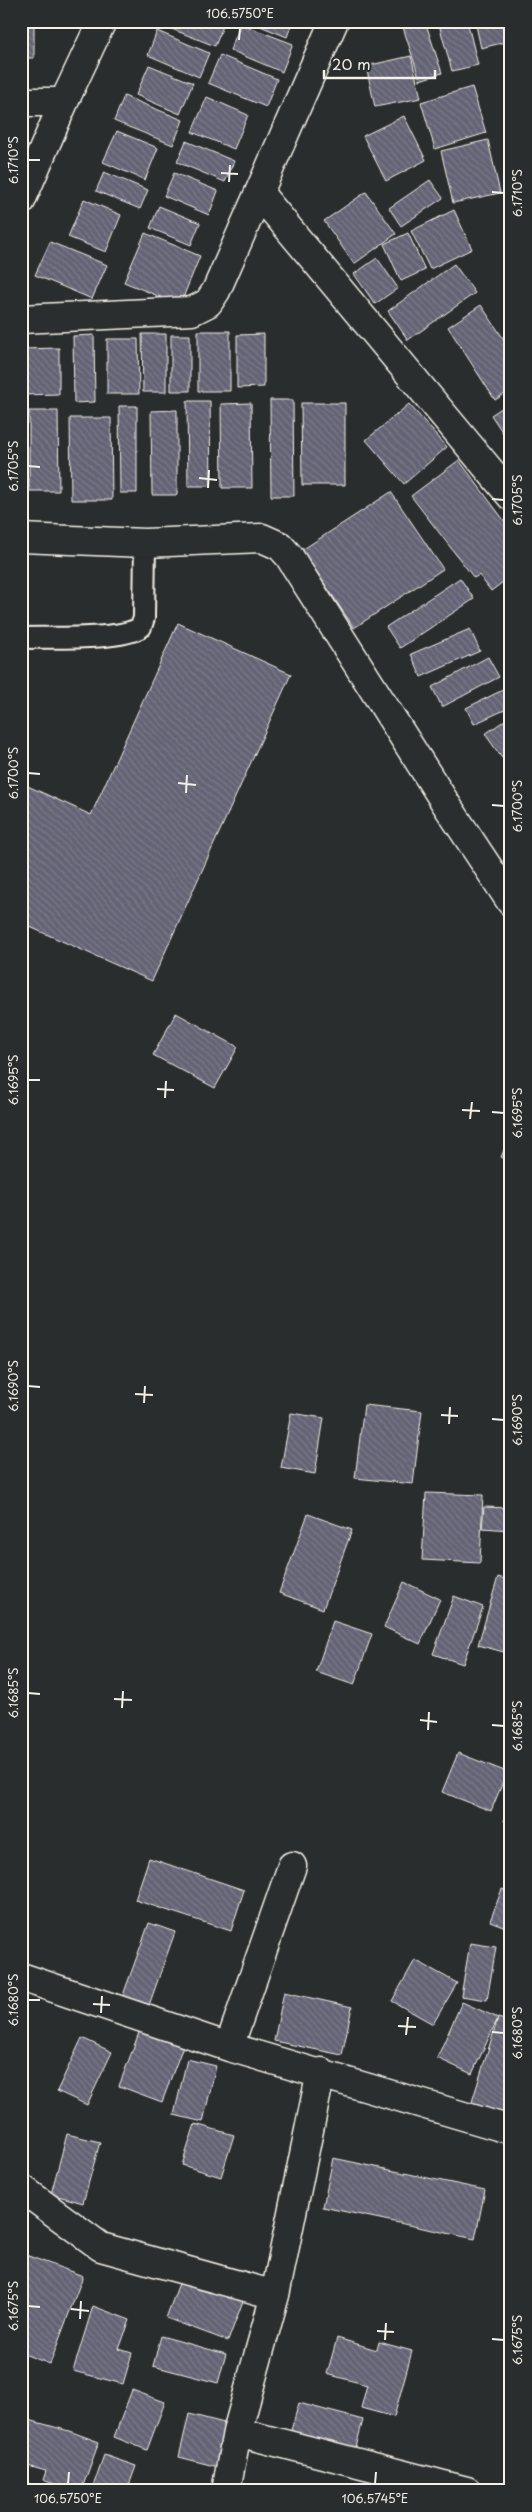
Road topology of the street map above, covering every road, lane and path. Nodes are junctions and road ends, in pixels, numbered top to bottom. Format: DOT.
graph roads {
  1 [pos="102,21"];
  2 [pos="334,21"];
  3 [pos="21,102"];
  4 [pos="64,102"];
  5 [pos="259,193"];
  6 [pos="21,201"];
  7 [pos="21,319"];
  8 [pos="511,496"];
  9 [pos="21,538"];
  10 [pos="145,543"];
  11 [pos="21,638"];
  12 [pos="511,902"];
  13 [pos="292,1866"];
  14 [pos="21,1977"];
  15 [pos="229,2047"];
  16 [pos="322,2072"];
  17 [pos="511,2130"];
  18 [pos="21,2188"];
  19 [pos="274,2295"];
  20 [pos="237,2432"];
  21 [pos="226,2491"];
  22 [pos="467,2491"];
  1 -- 4 [label="street"];
  2 -- 5 [label="street"];
  3 -- 4 [label="street"];
  4 -- 6 [label="street"];
  5 -- 7 [label="street"];
  5 -- 8 [label="street"];
  9 -- 10 [label="street"];
  10 -- 11 [label="lane"];
  10 -- 12 [label="street"];
  13 -- 15 [label="street"];
  14 -- 15 [label="street"];
  15 -- 16 [label="street"];
  16 -- 17 [label="street"];
  16 -- 19 [label="street"];
  18 -- 19 [label="street"];
  19 -- 20 [label="street"];
  20 -- 21 [label="street"];
  20 -- 22 [label="street"];
}
